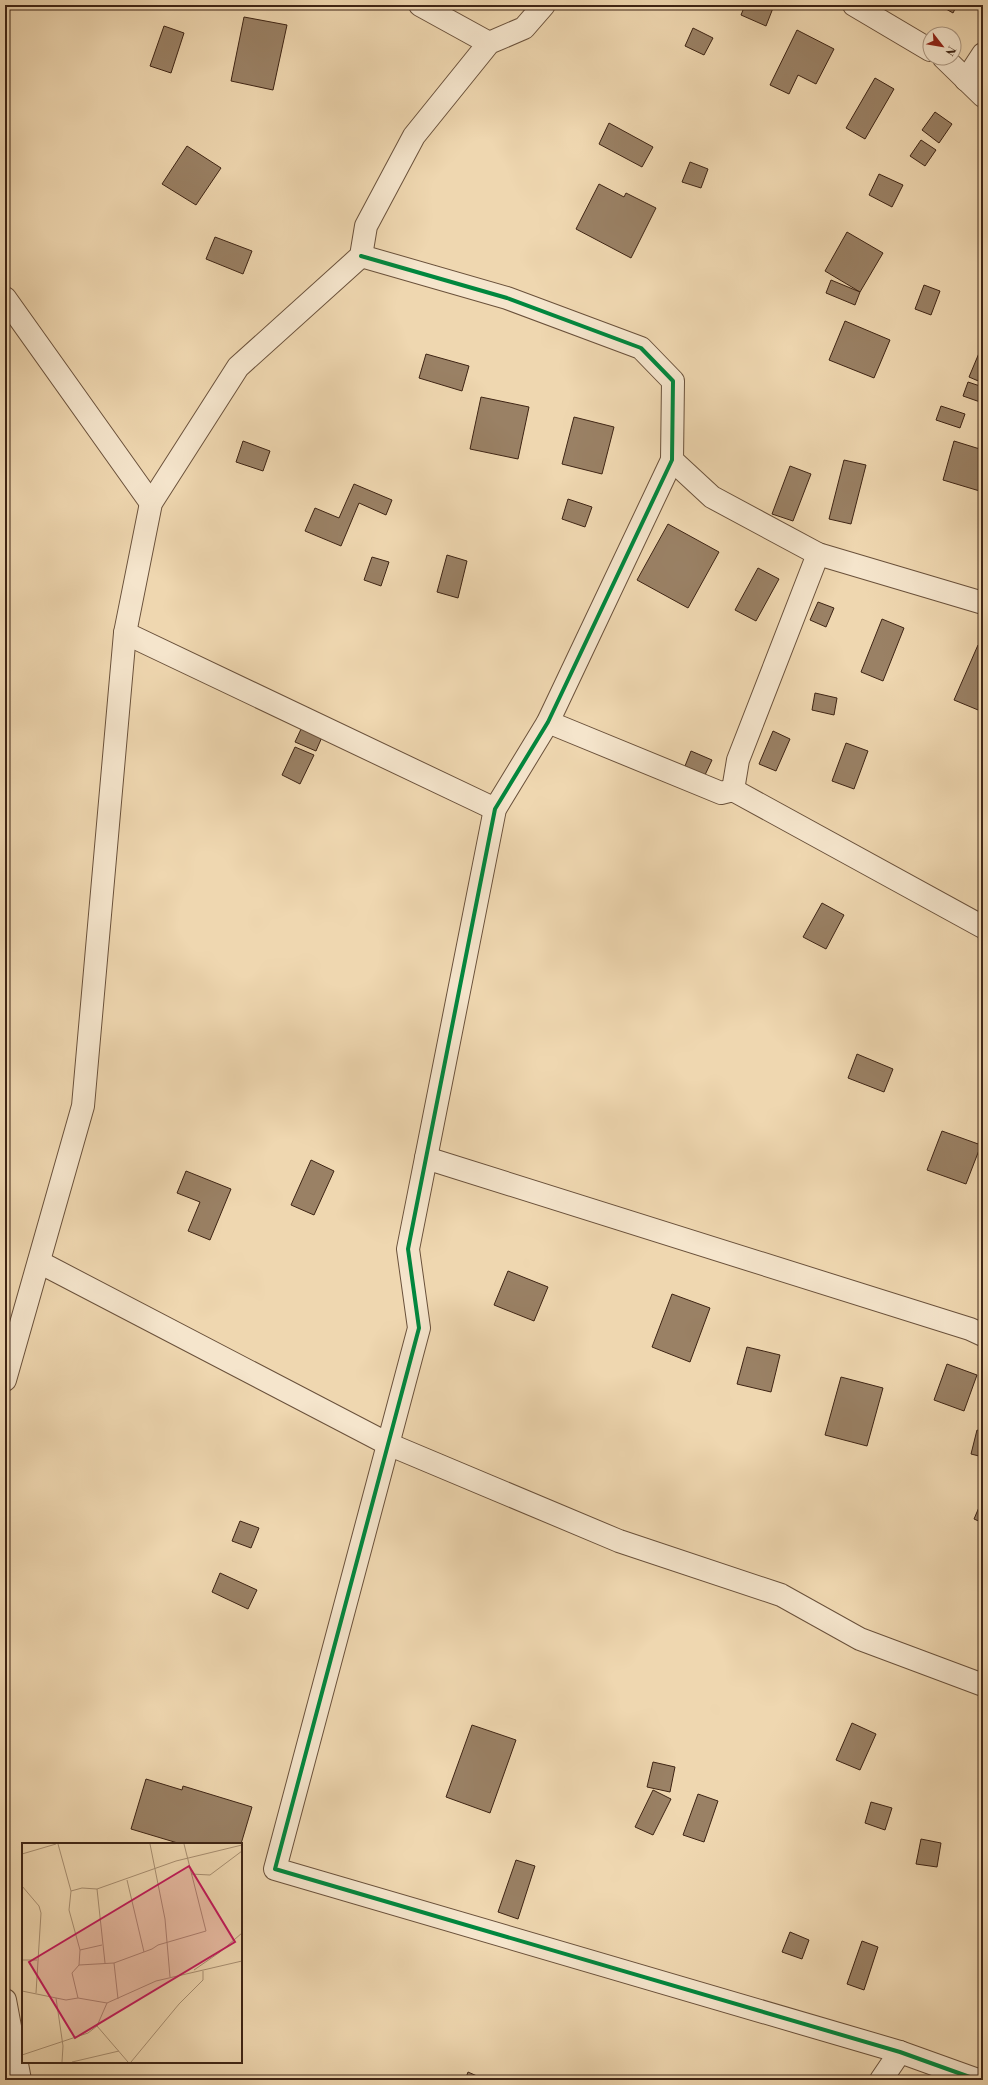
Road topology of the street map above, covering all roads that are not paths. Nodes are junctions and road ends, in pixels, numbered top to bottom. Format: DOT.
graph roads {
  1 [pos="420,5"];
  2 [pos="544,5"];
  3 [pos="854,5"];
  4 [pos="489,43"];
  5 [pos="922,45"];
  6 [pos="983,54"];
  7 [pos="952,66"];
  8 [pos="966,80"];
  9 [pos="983,96"];
  10 [pos="361,256"];
  11 [pos="5,298"];
  12 [pos="672,460"];
  13 [pos="151,503"];
  14 [pos="818,554"];
  15 [pos="983,603"];
  16 [pos="125,633"];
  17 [pos="548,722"];
  18 [pos="733,790"];
  19 [pos="495,809"];
  20 [pos="983,927"];
  21 [pos="426,1158"];
  22 [pos="39,1262"];
  23 [pos="983,1335"];
  24 [pos="5,1380"];
  25 [pos="388,1444"];
  26 [pos="983,1685"];
  27 [pos="5,2000"];
  28 [pos="900,2052"];
  29 [pos="20,2080"];
  30 [pos="881,2080"];
  31 [pos="978,2080"];
  1 -- 4 [label="street"];
  2 -- 4 [label="street"];
  3 -- 5 [label="street"];
  4 -- 10 [label="street"];
  6 -- 8 [label="street"];
  7 -- 8 [label="street"];
  8 -- 9 [label="street"];
  10 -- 12 [label="street"];
  10 -- 13 [label="street"];
  11 -- 13 [label="street"];
  12 -- 14 [label="street"];
  12 -- 17 [label="street"];
  13 -- 16 [label="street"];
  14 -- 15 [label="street"];
  14 -- 18 [label="street"];
  16 -- 19 [label="street"];
  16 -- 22 [label="street"];
  17 -- 18 [label="street"];
  17 -- 19 [label="street"];
  18 -- 20 [label="street"];
  19 -- 21 [label="street"];
  21 -- 23 [label="street"];
  21 -- 25 [label="street"];
  22 -- 24 [label="street"];
  22 -- 25 [label="street"];
  25 -- 26 [label="street"];
  25 -- 28 [label="street"];
  27 -- 29 [label="street"];
  28 -- 30 [label="street"];
  28 -- 31 [label="street"];
}
